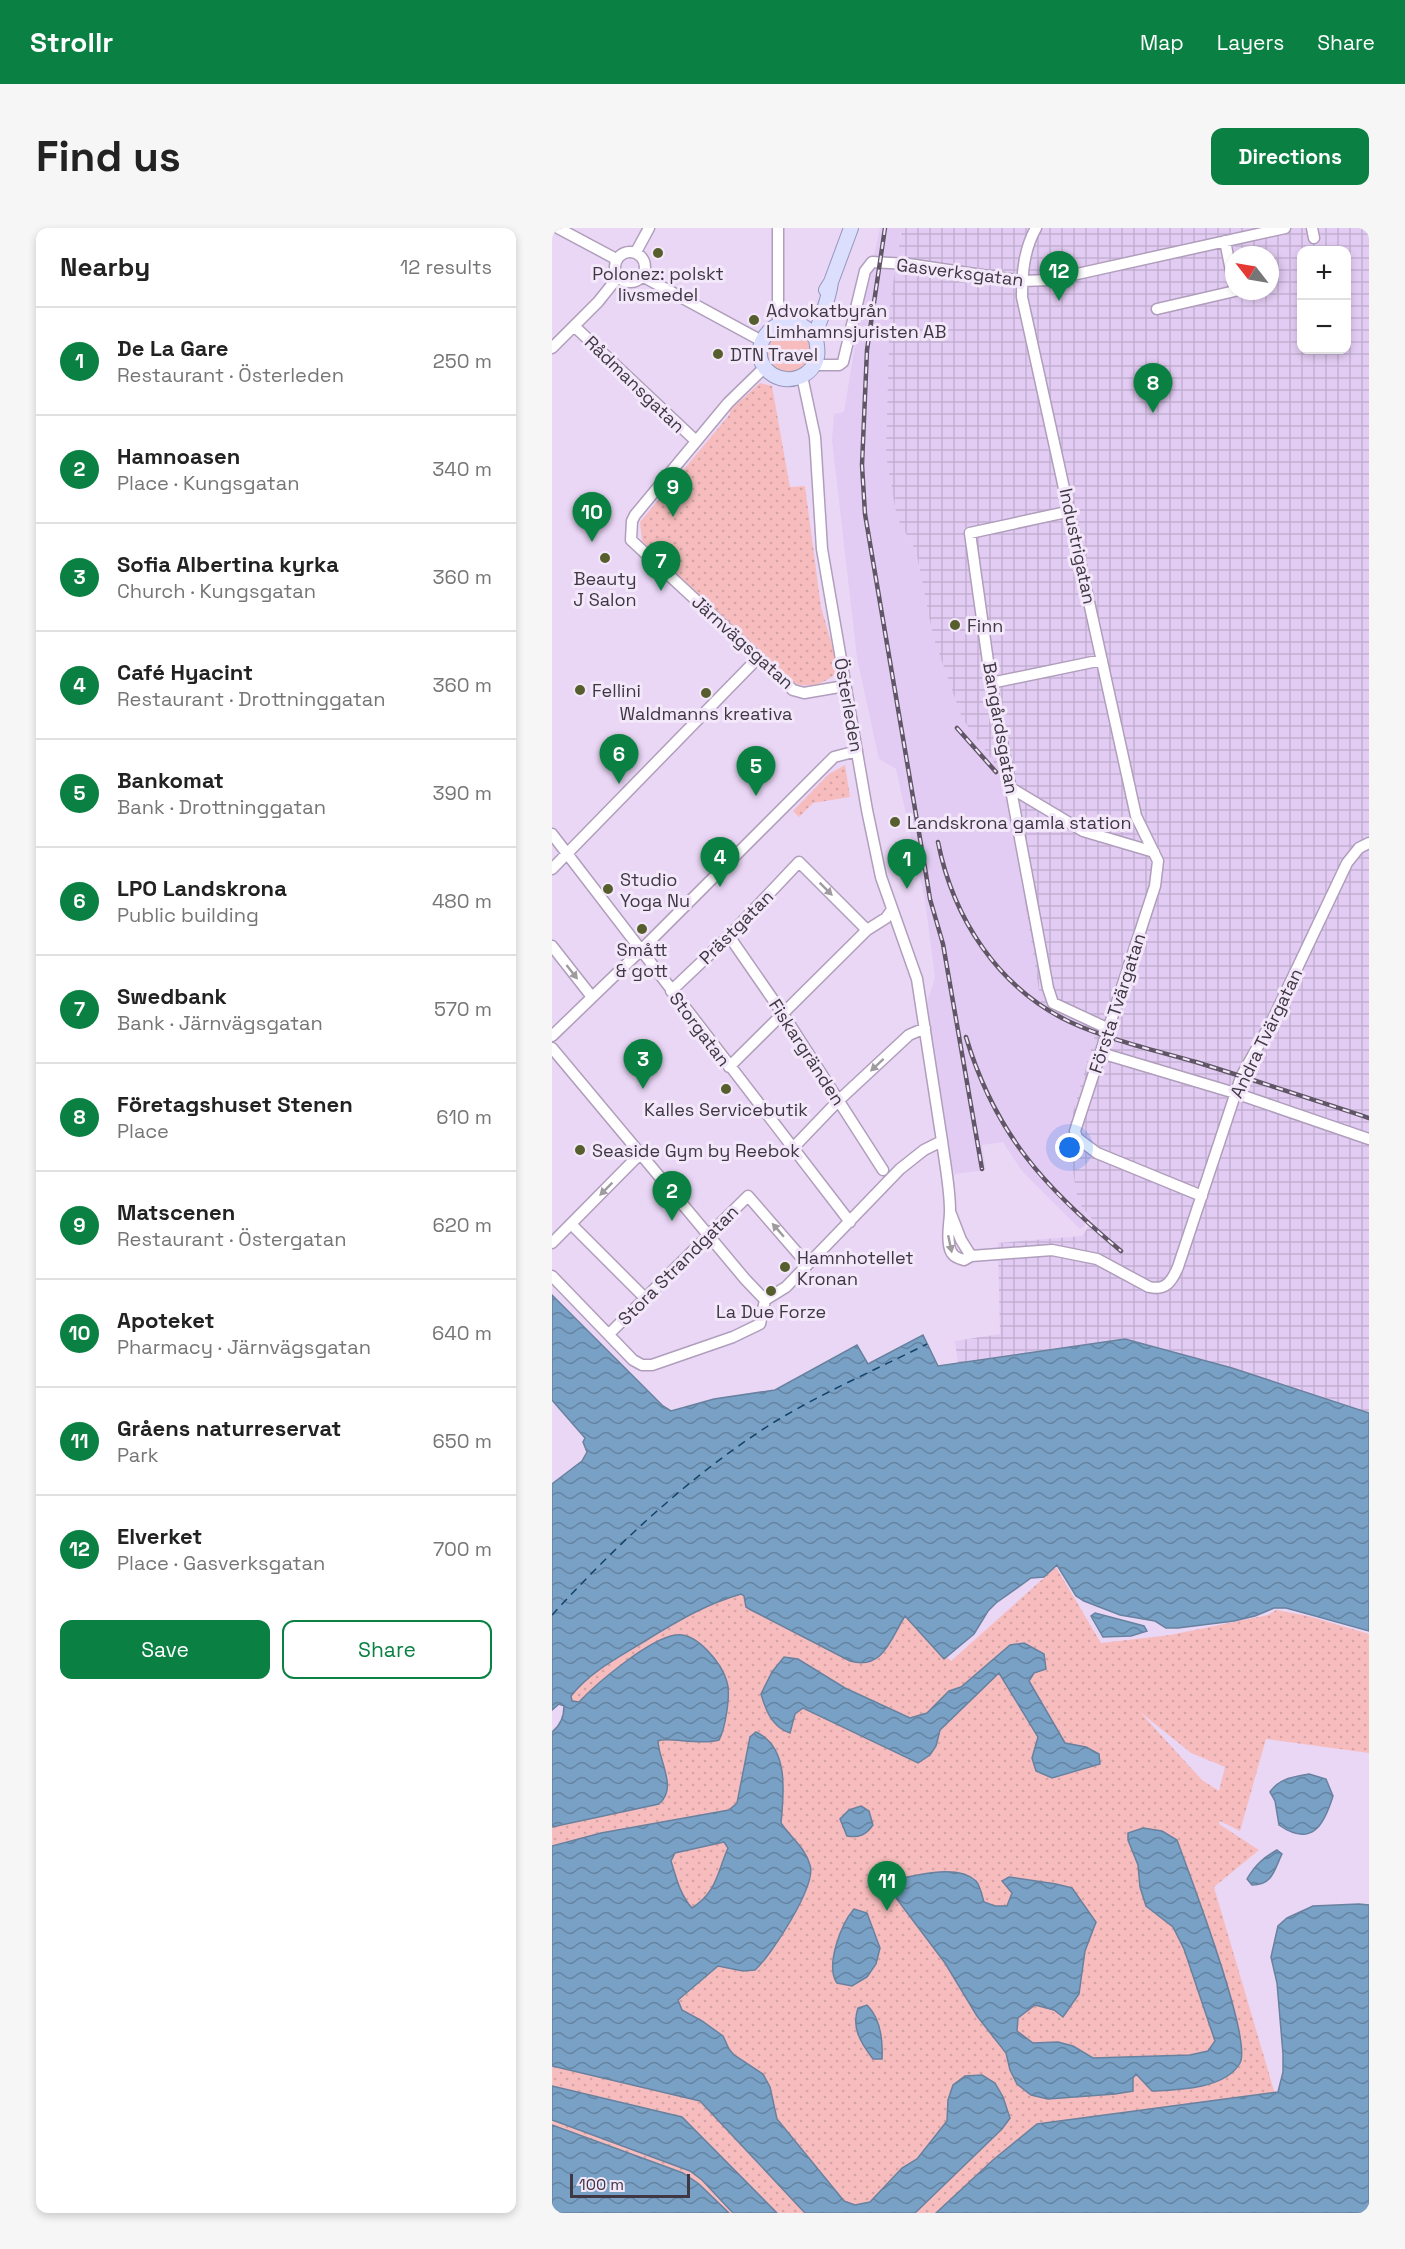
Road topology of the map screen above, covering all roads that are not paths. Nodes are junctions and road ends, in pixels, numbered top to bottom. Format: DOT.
graph roads {
  1 [pos="558,228"];
  2 [pos="649,228"];
  3 [pos="778,228"];
  4 [pos="851,228"];
  5 [pos="1036,228"];
  6 [pos="1285,228"];
  7 [pos="1225,241"];
  8 [pos="1226,246"];
  9 [pos="636,252"];
  10 [pos="616,259"];
  11 [pos="642,276"];
  12 [pos="618,277"];
  13 [pos="1022,281"];
  14 [pos="831,282"];
  15 [pos="1225,293"];
  16 [pos="1156,309"];
  17 [pos="778,324"];
  18 [pos="574,326"];
  19 [pos="802,326"];
  20 [pos="762,341"];
  21 [pos="816,345"];
  22 [pos="552,348"];
  23 [pos="846,356"];
  24 [pos="813,365"];
  25 [pos="765,368"];
  26 [pos="802,376"];
  27 [pos="696,441"];
  28 [pos="1071,511"];
  29 [pos="757,659"];
  30 [pos="1102,660"];
  31 [pos="991,683"];
  32 [pos="845,686"];
  33 [pos="857,751"];
  34 [pos="1011,788"];
  35 [pos="552,834"];
  36 [pos="1369,843"];
  37 [pos="567,854"];
  38 [pos="1156,856"];
  39 [pos="552,869"];
  40 [pos="891,911"];
  41 [pos="867,930"];
  42 [pos="729,936"];
  43 [pos="552,946"];
  44 [pos="640,951"];
  45 [pos="671,991"];
  46 [pos="592,997"];
  47 [pos="783,1014"];
  48 [pos="925,1028"];
  49 [pos="1109,1029"];
  50 [pos="552,1036"];
  51 [pos="552,1048"];
  52 [pos="1101,1053"];
  53 [pos="729,1067"];
  54 [pos="1235,1093"];
  55 [pos="838,1101"];
  56 [pos="1369,1139"];
  57 [pos="942,1141"];
  58 [pos="792,1149"];
  59 [pos="640,1154"];
  60 [pos="883,1170"];
  61 [pos="1202,1196"];
  62 [pos="849,1222"];
  63 [pos="571,1224"];
  64 [pos="709,1234"];
  65 [pos="552,1243"];
  66 [pos="972,1256"];
  67 [pos="807,1264"];
  68 [pos="552,1276"];
  69 [pos="645,1298"];
  70 [pos="765,1300"];
  71 [pos="609,1334"];
  1 -- 10 [label="street"];
  2 -- 9 [label="street"];
  3 -- 17 [label="street"];
  4 -- 14 [label="main road"];
  5 -- 13 [label="street, Industrigatan"];
  6 -- 7 [label="street, Gasverksgatan"];
  7 -- 8 [label="street"];
  7 -- 13 [label="street, Gasverksgatan"];
  9 -- 10 [label="street"];
  9 -- 11 [label="street"];
  10 -- 12 [label="street"];
  11 -- 12 [label="street"];
  11 -- 20 [label="street"];
  12 -- 18 [label="street"];
  13 -- 23 [label="street, Gasverksgatan"];
  13 -- 28 [label="street, Industrigatan"];
  14 -- 19 [label="main road"];
  14 -- 21 [label="main road"];
  15 -- 16 [label="street"];
  17 -- 19 [label="main road"];
  17 -- 20 [label="main road"];
  18 -- 22 [label="street"];
  18 -- 27 [label="street, Rådmansgatan"];
  19 -- 21 [label="main road"];
  20 -- 25 [label="main road"];
  21 -- 23 [label="street"];
  21 -- 24 [label="main road"];
  23 -- 24 [label="street"];
  24 -- 26 [label="main road"];
  25 -- 26 [label="main road"];
  25 -- 27 [label="street"];
  26 -- 32 [label="street, Österleden"];
  27 -- 29 [label="street, Järnvägsgatan"];
  28 -- 30 [label="street, Industrigatan"];
  28 -- 31 [label="street, Bangårdsgatan"];
  29 -- 32 [label="street, Järnvägsgatan"];
  29 -- 37 [label="street"];
  30 -- 31 [label="street"];
  30 -- 38 [label="street, Industrigatan"];
  31 -- 34 [label="street, Bangårdsgatan"];
  32 -- 33 [label="street, Österleden"];
  33 -- 40 [label="street, Österleden"];
  33 -- 44 [label="street"];
  34 -- 38 [label="street"];
  34 -- 49 [label="street, Bangårdsgatan"];
  35 -- 37 [label="street, Storgatan"];
  36 -- 54 [label="street, Andra Tvärgatan"];
  37 -- 39 [label="street"];
  37 -- 44 [label="street, Storgatan"];
  38 -- 49 [label="street, Första Tvärgatan"];
  40 -- 41 [label="street"];
  40 -- 48 [label="street, Österleden"];
  42 -- 41 [label="street, Prästgatan, one-way"];
  41 -- 47 [label="street"];
  42 -- 45 [label="street, Prästgatan"];
  42 -- 47 [label="street, Fiskargränden"];
  43 -- 46 [label="street, one-way"];
  44 -- 45 [label="street, Storgatan"];
  44 -- 46 [label="street"];
  45 -- 53 [label="street, Storgatan"];
  46 -- 50 [label="street"];
  47 -- 53 [label="street"];
  47 -- 55 [label="street, Fiskargränden"];
  48 -- 55 [label="street, one-way"];
  48 -- 57 [label="street, Österleden"];
  49 -- 52 [label="street, Första Tvärgatan"];
  51 -- 59 [label="street"];
  52 -- 54 [label="street"];
  52 -- 61 [label="street, Första Tvärgatan"];
  53 -- 58 [label="street, Storgatan"];
  54 -- 56 [label="street"];
  54 -- 61 [label="street, Andra Tvärgatan"];
  55 -- 58 [label="street"];
  55 -- 60 [label="street, Fiskargränden"];
  57 -- 62 [label="street"];
  57 -- 66 [label="street, Österleden"];
  58 -- 62 [label="street, Storgatan"];
  59 -- 63 [label="street, one-way"];
  59 -- 64 [label="street"];
  61 -- 66 [label="street, Andra Tvärgatan"];
  62 -- 67 [label="street"];
  63 -- 65 [label="street"];
  63 -- 69 [label="street"];
  67 -- 64 [label="street, Stora Strandgatan, one-way"];
  64 -- 69 [label="street, Stora Strandgatan"];
  64 -- 70 [label="street"];
  67 -- 70 [label="street"];
  68 -- 71 [label="street"];
  69 -- 71 [label="street, Stora Strandgatan"];
  70 -- 71 [label="street"];
}
